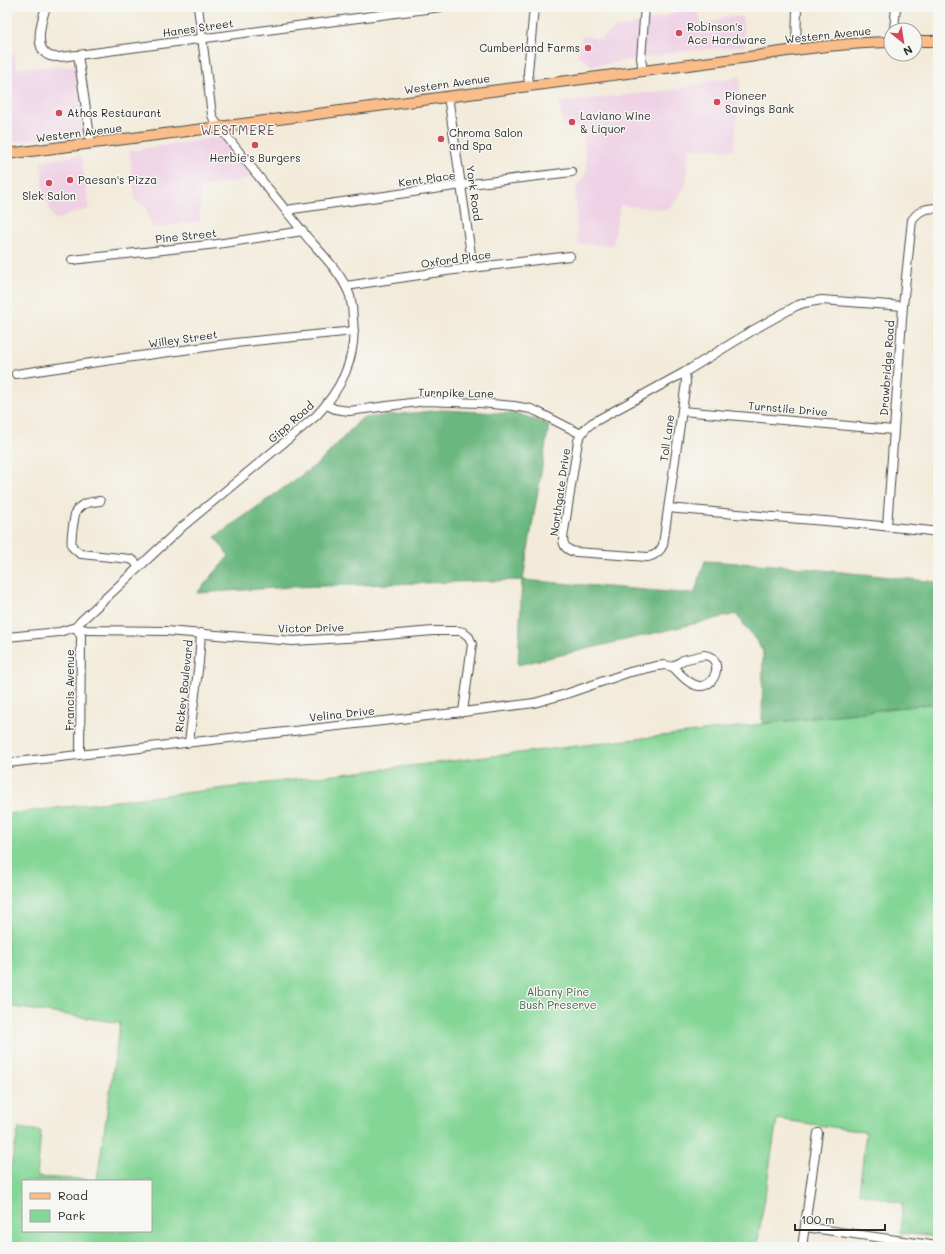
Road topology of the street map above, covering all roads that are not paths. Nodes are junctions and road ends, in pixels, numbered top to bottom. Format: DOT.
graph roads {
  1 [pos="46,7"];
  2 [pos="198,7"];
  3 [pos="441,7"];
  4 [pos="534,7"];
  5 [pos="645,7"];
  6 [pos="797,7"];
  7 [pos="896,7"];
  8 [pos="895,22"];
  9 [pos="202,38"];
  10 [pos="923,41"];
  11 [pos="938,41"];
  12 [pos="883,42"];
  13 [pos="796,50"];
  14 [pos="78,55"];
  15 [pos="642,71"];
  16 [pos="529,86"];
  17 [pos="448,96"];
  18 [pos="220,127"];
  19 [pos="91,143"];
  20 [pos="7,154"];
  21 [pos="572,172"];
  22 [pos="462,185"];
  23 [pos="938,208"];
  24 [pos="286,210"];
  25 [pos="303,231"];
  26 [pos="570,256"];
  27 [pos="72,260"];
  28 [pos="473,268"];
  29 [pos="346,286"];
  30 [pos="902,306"];
  31 [pos="354,331"];
  32 [pos="685,372"];
  33 [pos="16,374"];
  34 [pos="326,405"];
  35 [pos="682,411"];
  36 [pos="893,430"];
  37 [pos="581,434"];
  38 [pos="100,501"];
  39 [pos="669,508"];
  40 [pos="887,526"];
  41 [pos="938,532"];
  42 [pos="139,567"];
  43 [pos="76,627"];
  44 [pos="201,633"];
  45 [pos="7,637"];
  46 [pos="673,667"];
  47 [pos="463,712"];
  48 [pos="189,742"];
  49 [pos="80,754"];
  50 [pos="7,762"];
  51 [pos="818,1133"];
  52 [pos="805,1227"];
  53 [pos="938,1246"];
  54 [pos="802,1247"];
  1 -- 14 [label="street, Hanes Street"];
  2 -- 9 [label="street, Gipp Road"];
  3 -- 9 [label="street, Hanes Street"];
  4 -- 16 [label="street"];
  5 -- 15 [label="street"];
  6 -- 13 [label="street"];
  7 -- 8 [label="street"];
  9 -- 14 [label="street, Hanes Street"];
  9 -- 18 [label="street, Gipp Road"];
  10 -- 11 [label="main road"];
  12 -- 13 [label="main road, Western Avenue"];
  13 -- 15 [label="main road, Western Avenue"];
  14 -- 19 [label="street"];
  15 -- 16 [label="main road, Western Avenue"];
  16 -- 17 [label="main road, Western Avenue"];
  17 -- 18 [label="main road, Western Avenue"];
  17 -- 22 [label="street, York Road"];
  18 -- 19 [label="main road, Western Avenue"];
  18 -- 24 [label="street, Gipp Road"];
  19 -- 20 [label="main road, Western Avenue"];
  21 -- 22 [label="street, Kent Place"];
  22 -- 24 [label="street, Kent Place"];
  22 -- 28 [label="street, York Road"];
  23 -- 30 [label="street, Drawbridge Road"];
  24 -- 25 [label="street, Gipp Road"];
  25 -- 27 [label="street, Pine Street"];
  25 -- 29 [label="street, Gipp Road"];
  26 -- 28 [label="street, Oxford Place"];
  28 -- 29 [label="street, Oxford Place"];
  29 -- 31 [label="street, Gipp Road"];
  30 -- 32 [label="street"];
  30 -- 36 [label="street, Drawbridge Road"];
  31 -- 33 [label="street, Willey Street"];
  31 -- 34 [label="street, Gipp Road"];
  32 -- 35 [label="street, Toll Lane"];
  32 -- 37 [label="street"];
  34 -- 37 [label="street, Turnpike Lane"];
  34 -- 42 [label="street, Gipp Road"];
  35 -- 36 [label="street, Turnstile Drive"];
  35 -- 39 [label="street, Toll Lane"];
  36 -- 40 [label="street, Drawbridge Road"];
  37 -- 39 [label="street, Northgate Drive"];
  38 -- 42 [label="street"];
  39 -- 40 [label="street"];
  40 -- 41 [label="street"];
  42 -- 43 [label="street, Gipp Road"];
  43 -- 44 [label="street, Victor Drive"];
  43 -- 45 [label="street"];
  43 -- 49 [label="street, Francis Avenue"];
  44 -- 47 [label="street, Victor Drive"];
  44 -- 48 [label="street, Rickey Boulevard"];
  46 -- 46 [label="street, Velina Drive"];
  46 -- 47 [label="street, Velina Drive"];
  47 -- 48 [label="street, Velina Drive"];
  48 -- 49 [label="street, Velina Drive"];
  49 -- 50 [label="street, Velina Drive"];
  51 -- 52 [label="street"];
  52 -- 53 [label="street"];
  52 -- 54 [label="street"];
}
